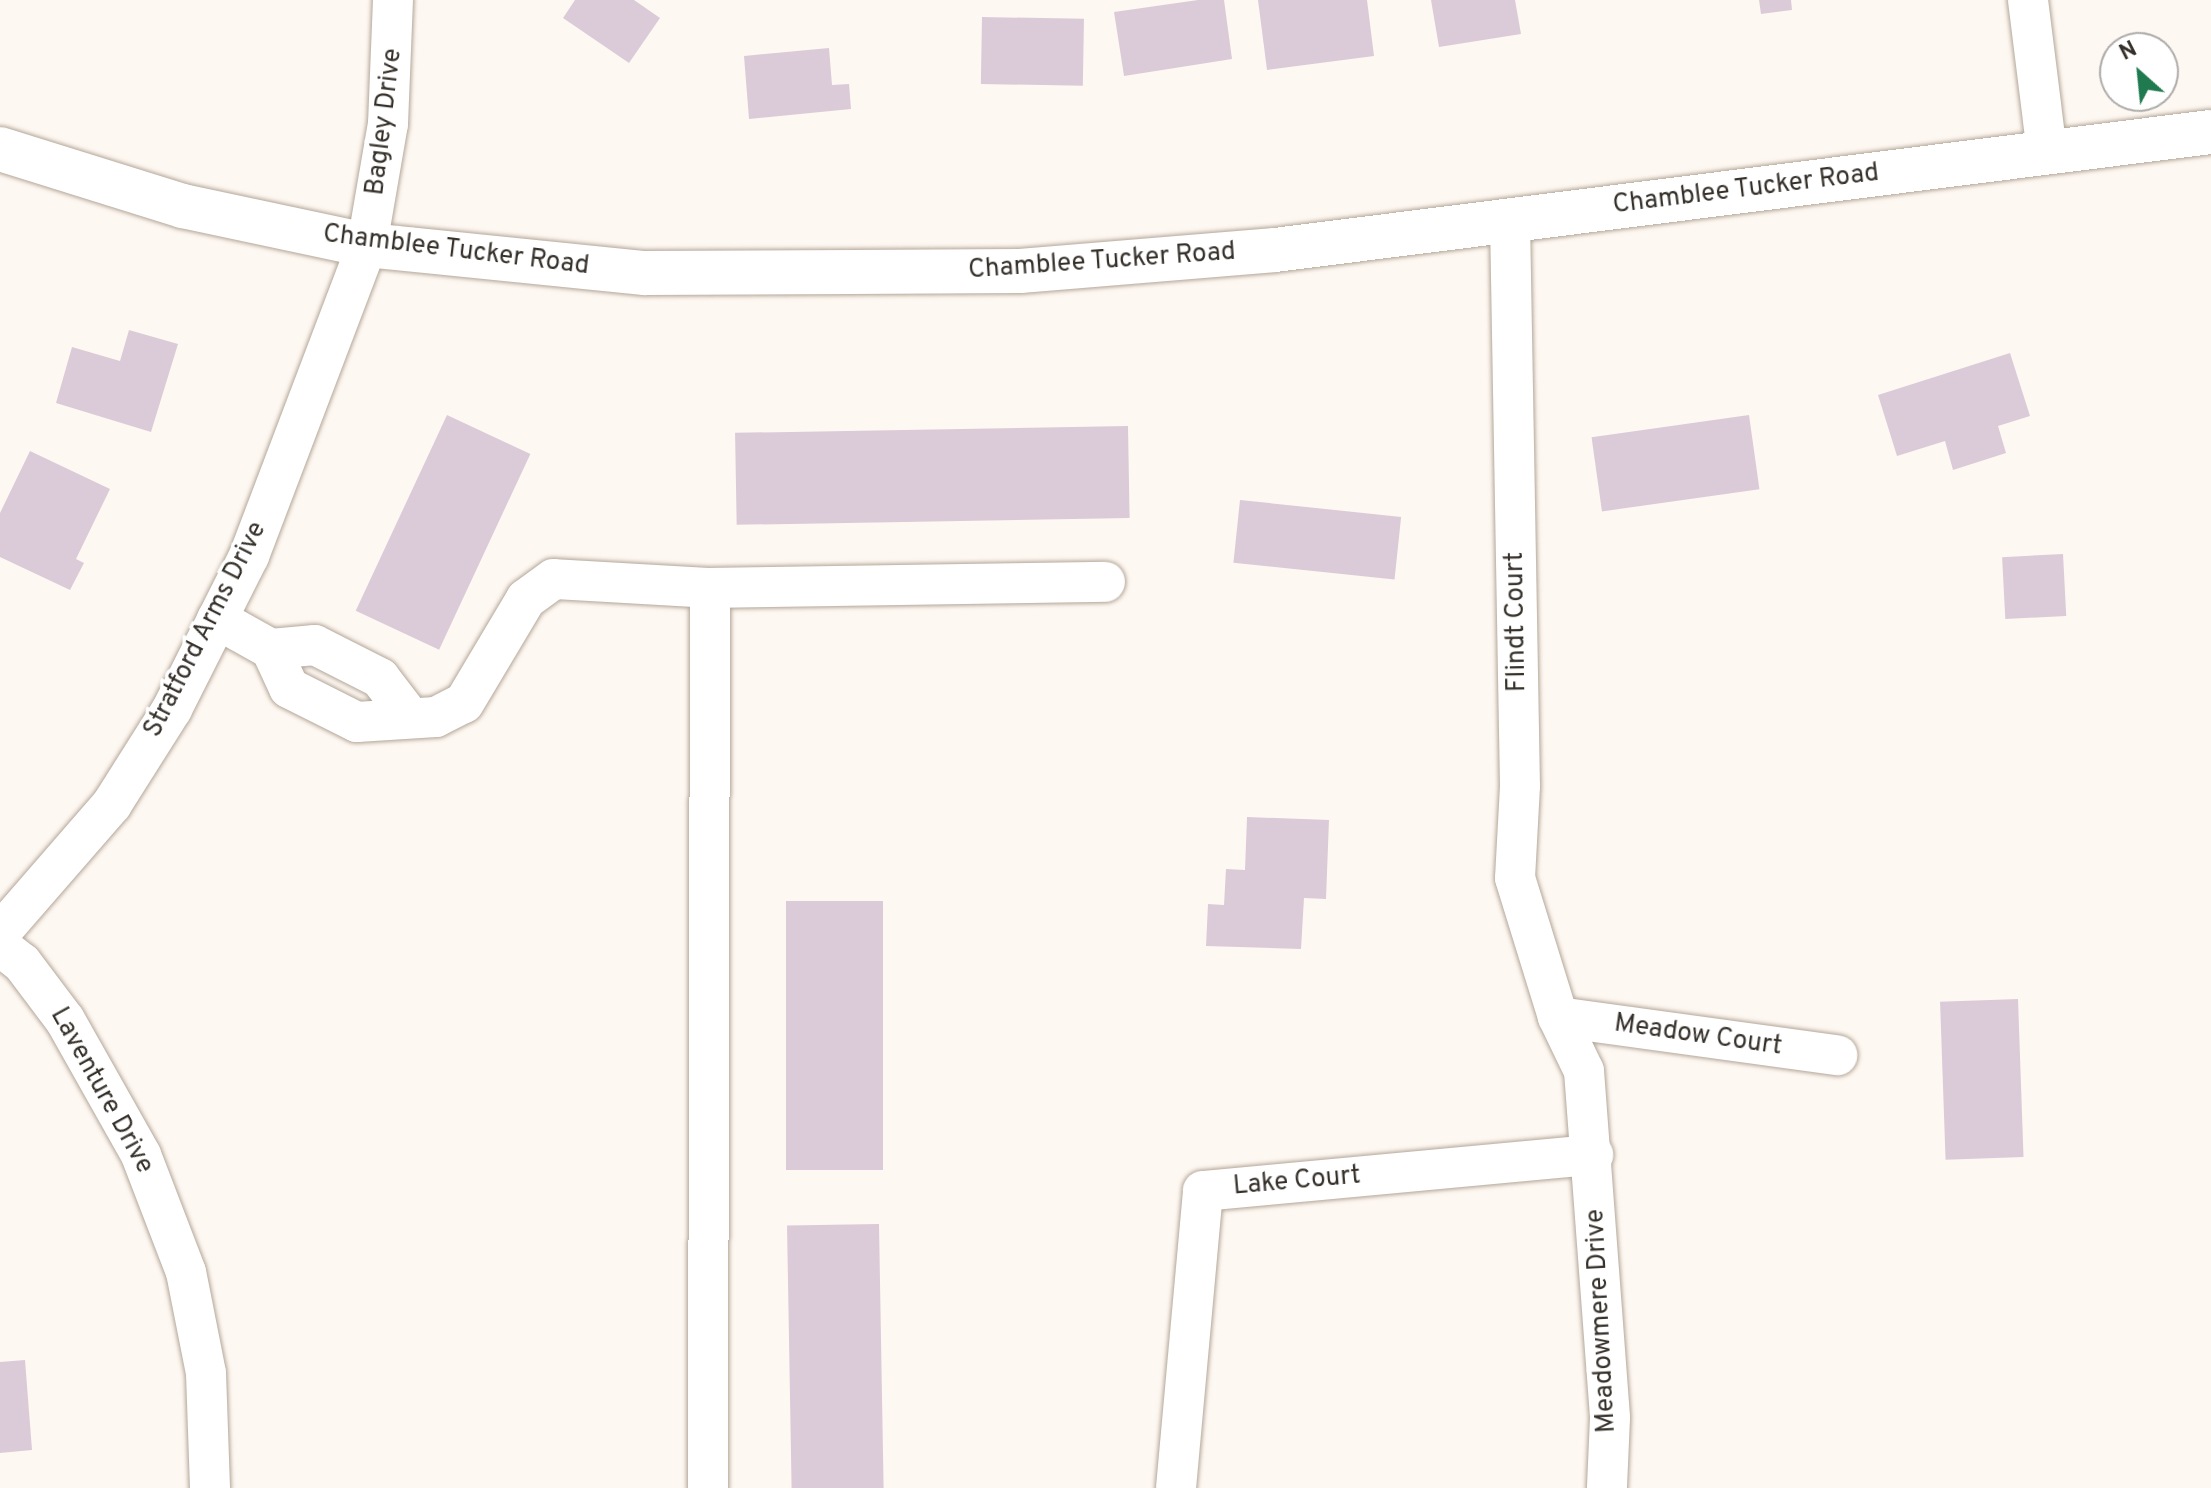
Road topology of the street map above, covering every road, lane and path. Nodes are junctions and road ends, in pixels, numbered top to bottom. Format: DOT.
graph roads {
  1 [pos="393,0"];
  2 [pos="2028,0"];
  3 [pos="2211,132"];
  4 [pos="0,149"];
  5 [pos="2047,152"];
  6 [pos="1510,220"];
  7 [pos="367,245"];
  8 [pos="1105,582"];
  9 [pos="710,588"];
  10 [pos="217,619"];
  11 [pos="271,649"];
  12 [pos="348,662"];
  13 [pos="324,705"];
  14 [pos="409,716"];
  15 [pos="0,933"];
  16 [pos="0,946"];
  17 [pos="1558,1017"];
  18 [pos="1837,1055"];
  19 [pos="1593,1155"];
  20 [pos="210,1488"];
  21 [pos="708,1488"];
  22 [pos="1176,1488"];
  23 [pos="1607,1488"];
  1 -- 7 [label="street, Bagley Drive"];
  2 -- 5 [label="street"];
  3 -- 5 [label="main road, Chamblee Tucker Road"];
  4 -- 7 [label="main road, Chamblee Tucker Road"];
  5 -- 6 [label="main road, Chamblee Tucker Road"];
  6 -- 7 [label="main road, Chamblee Tucker Road"];
  6 -- 17 [label="street, Flindt Court"];
  7 -- 10 [label="street, Stratford Arms Drive"];
  8 -- 9 [label="street"];
  9 -- 14 [label="street"];
  9 -- 21 [label="street"];
  10 -- 11 [label="street"];
  10 -- 15 [label="street, Stratford Arms Drive"];
  11 -- 12 [label="street"];
  11 -- 13 [label="street"];
  12 -- 13 [label="street"];
  12 -- 14 [label="street"];
  13 -- 14 [label="street"];
  16 -- 20 [label="street, Laventure Drive"];
  17 -- 18 [label="street, Meadow Court"];
  17 -- 19 [label="street, Flindt Court"];
  19 -- 22 [label="street, Lake Court"];
  19 -- 23 [label="street, Meadowmere Drive"];
}
